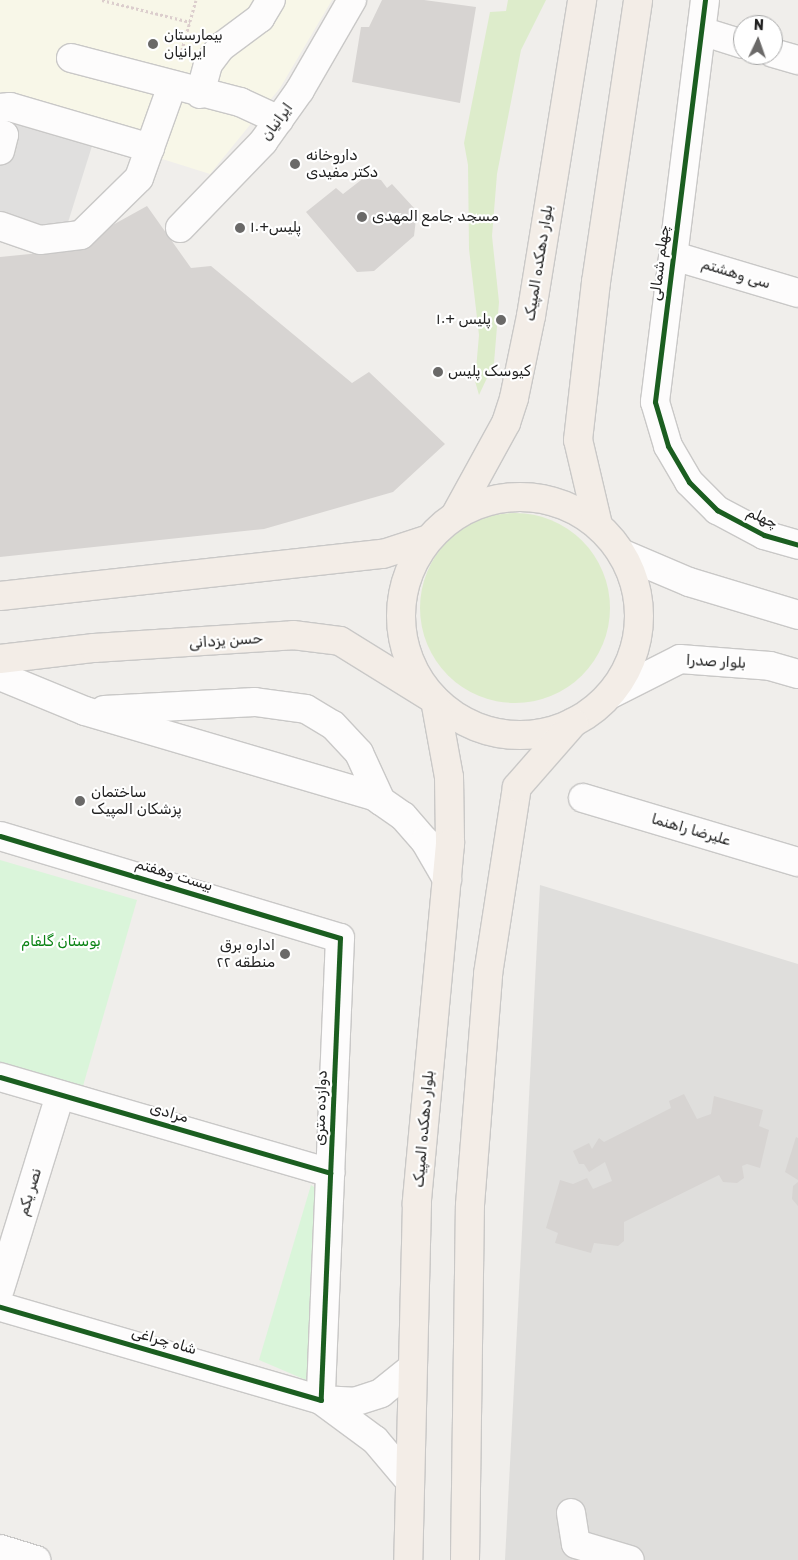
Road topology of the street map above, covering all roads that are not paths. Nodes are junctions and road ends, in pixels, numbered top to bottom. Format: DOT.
graph roads {
  1 [pos="271,0"];
  2 [pos="352,0"];
  3 [pos="582,0"];
  4 [pos="638,0"];
  5 [pos="705,0"];
  6 [pos="701,31"];
  7 [pos="733,41"];
  8 [pos="783,56"];
  9 [pos="71,58"];
  10 [pos="798,60"];
  11 [pos="172,86"];
  12 [pos="200,94"];
  13 [pos="0,108"];
  14 [pos="279,120"];
  15 [pos="0,134"];
  16 [pos="150,148"];
  17 [pos="0,151"];
  18 [pos="0,226"];
  19 [pos="180,228"];
  20 [pos="674,256"];
  21 [pos="798,293"];
  22 [pos="717,510"];
  23 [pos="456,514"];
  24 [pos="598,525"];
  25 [pos="426,540"];
  26 [pos="798,545"];
  27 [pos="622,554"];
  28 [pos="0,596"];
  29 [pos="798,615"];
  30 [pos="0,659"];
  31 [pos="798,674"];
  32 [pos="0,676"];
  33 [pos="611,694"];
  34 [pos="435,700"];
  35 [pos="85,711"];
  36 [pos="574,722"];
  37 [pos="583,798"];
  38 [pos="381,800"];
  39 [pos="0,836"];
  40 [pos="798,862"];
  41 [pos="447,879"];
  42 [pos="340,938"];
  43 [pos="0,1077"];
  44 [pos="60,1095"];
  45 [pos="330,1174"];
  46 [pos="0,1289"];
  47 [pos="0,1307"];
  48 [pos="411,1369"];
  49 [pos="321,1400"];
  50 [pos="408,1479"];
  51 [pos="570,1512"];
  52 [pos="0,1549"];
  53 [pos="30,1559"];
  54 [pos="408,1560"];
  55 [pos="465,1560"];
  56 [pos="630,1560"];
  1 -- 12 [label="street"];
  2 -- 14 [label="street, ایرانیان"];
  3 -- 23 [label="main road, بلوار دهکده المپیک"];
  4 -- 24 [label="main road"];
  5 -- 6 [label="street, چهلم شمالی"];
  6 -- 7 [label="street"];
  6 -- 20 [label="street, چهلم شمالی"];
  8 -- 10 [label="street"];
  9 -- 11 [label="street"];
  11 -- 12 [label="street"];
  11 -- 16 [label="street"];
  12 -- 14 [label="street"];
  13 -- 16 [label="street"];
  14 -- 19 [label="street, ایرانیان"];
  15 -- 17 [label="street"];
  16 -- 18 [label="street"];
  20 -- 21 [label="street, سی وهشتم"];
  20 -- 22 [label="street, چهلم شمالی"];
  22 -- 26 [label="street, چهلم"];
  23 -- 24 [label="main road"];
  23 -- 25 [label="main road"];
  24 -- 27 [label="main road"];
  25 -- 28 [label="main road"];
  25 -- 34 [label="main road"];
  27 -- 29 [label="street"];
  27 -- 33 [label="main road"];
  30 -- 34 [label="main road, حسن یزدانی"];
  31 -- 33 [label="street, بلوار صدرا"];
  32 -- 35 [label="street"];
  33 -- 36 [label="main road"];
  34 -- 36 [label="main road"];
  34 -- 41 [label="main road, بلوار دهکده المپیک"];
  35 -- 38 [label="street"];
  35 -- 38 [label="street"];
  36 -- 55 [label="main road"];
  37 -- 40 [label="street, علیرضا راهنما"];
  38 -- 41 [label="street"];
  39 -- 42 [label="street, بیست وهفتم"];
  41 -- 48 [label="main road, بلوار دهکده المپیک"];
  42 -- 45 [label="street, دوازده متری"];
  43 -- 44 [label="street, مرادی"];
  44 -- 45 [label="street, مرادی"];
  44 -- 46 [label="street, نصر یکم"];
  45 -- 49 [label="street, دوازده متری"];
  47 -- 49 [label="street, شاه چراغی"];
  48 -- 49 [label="street"];
  48 -- 50 [label="main road, بلوار دهکده المپیک"];
  49 -- 50 [label="street"];
  50 -- 54 [label="main road, بلوار دهکده المپیک"];
  51 -- 56 [label="street"];
  52 -- 53 [label="street"];
}
